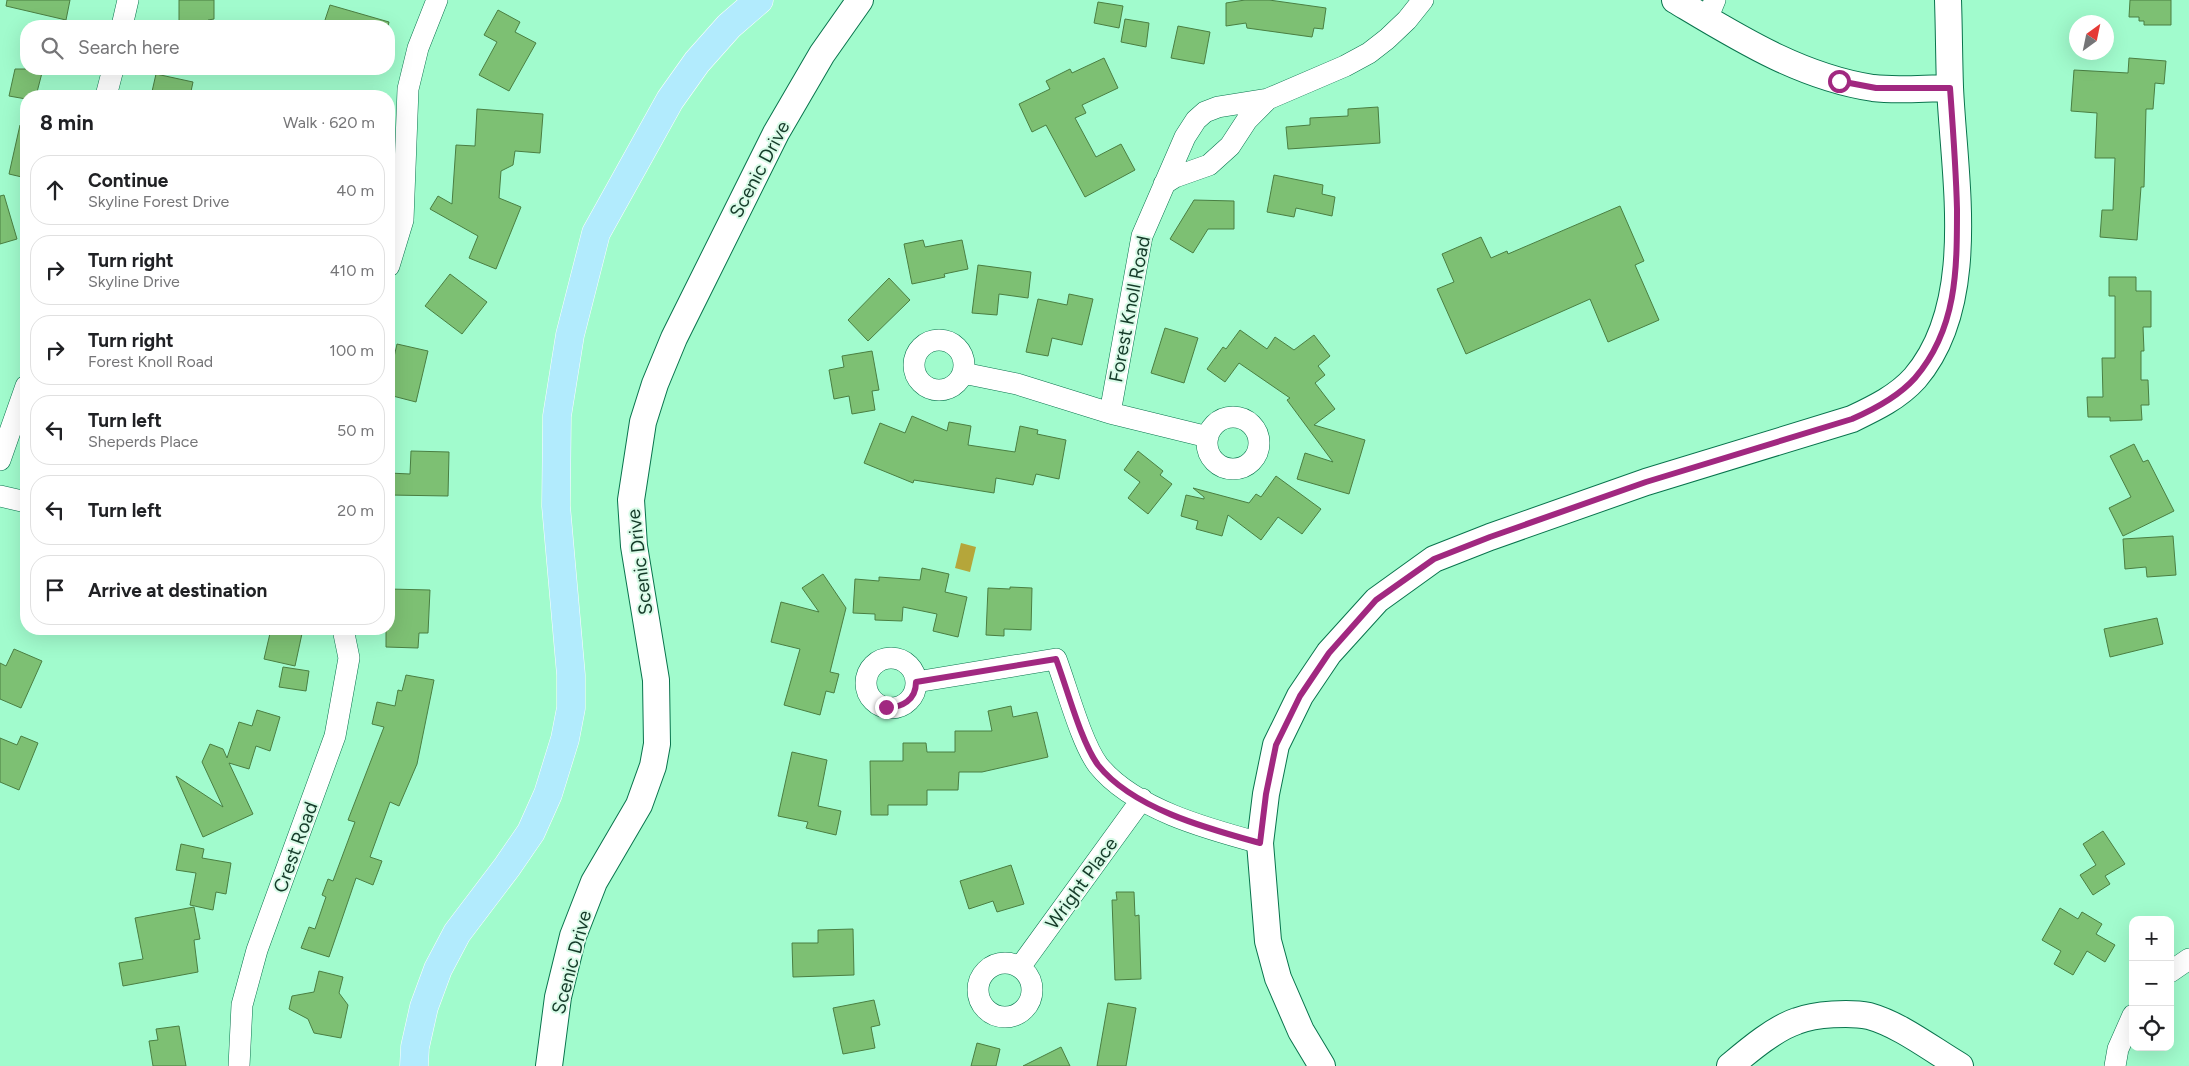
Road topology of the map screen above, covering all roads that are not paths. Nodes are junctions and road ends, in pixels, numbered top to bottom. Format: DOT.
graph roads {
  1 [pos="128,0"];
  2 [pos="437,0"];
  3 [pos="759,0"];
  4 [pos="860,0"];
  5 [pos="1424,0"];
  6 [pos="1674,0"];
  7 [pos="1948,0"];
  8 [pos="1711,9"];
  9 [pos="123,20"];
  10 [pos="111,75"];
  11 [pos="1950,88"];
  12 [pos="107,90"];
  13 [pos="1268,99"];
  14 [pos="1164,184"];
  15 [pos="395,246"];
  16 [pos="963,373"];
  17 [pos="20,403"];
  18 [pos="1110,413"];
  19 [pos="1208,437"];
  20 [pos="0,460"];
  21 [pos="0,496"];
  22 [pos="20,501"];
  23 [pos="344,635"];
  24 [pos="916,682"];
  25 [pos="1142,799"];
  26 [pos="1260,843"];
  27 [pos="2189,959"];
  28 [pos="1020,967"];
  29 [pos="2174,969"];
  30 [pos="2129,1024"];
  31 [pos="239,1066"];
  32 [pos="414,1066"];
  33 [pos="548,1066"];
  34 [pos="1322,1066"];
  35 [pos="1730,1066"];
  36 [pos="1960,1066"];
  37 [pos="2115,1066"];
  1 -- 9 [label="street"];
  2 -- 15 [label="street"];
  3 -- 32 [label="main road"];
  4 -- 33 [label="street, Scenic Drive"];
  5 -- 13 [label="street, Forest Knoll Road"];
  6 -- 8 [label="street"];
  7 -- 11 [label="street"];
  8 -- 11 [label="street"];
  10 -- 12 [label="street"];
  11 -- 26 [label="street"];
  13 -- 14 [label="street"];
  13 -- 14 [label="street, Forest Knoll Road"];
  14 -- 18 [label="street, Forest Knoll Road"];
  16 -- 18 [label="street"];
  17 -- 20 [label="street"];
  18 -- 19 [label="street"];
  21 -- 22 [label="street"];
  23 -- 31 [label="street, Crest Road"];
  24 -- 25 [label="street"];
  25 -- 26 [label="street"];
  25 -- 28 [label="street, Wright Place"];
  26 -- 34 [label="street"];
  27 -- 29 [label="street"];
  30 -- 37 [label="street"];
  35 -- 36 [label="street"];
}
